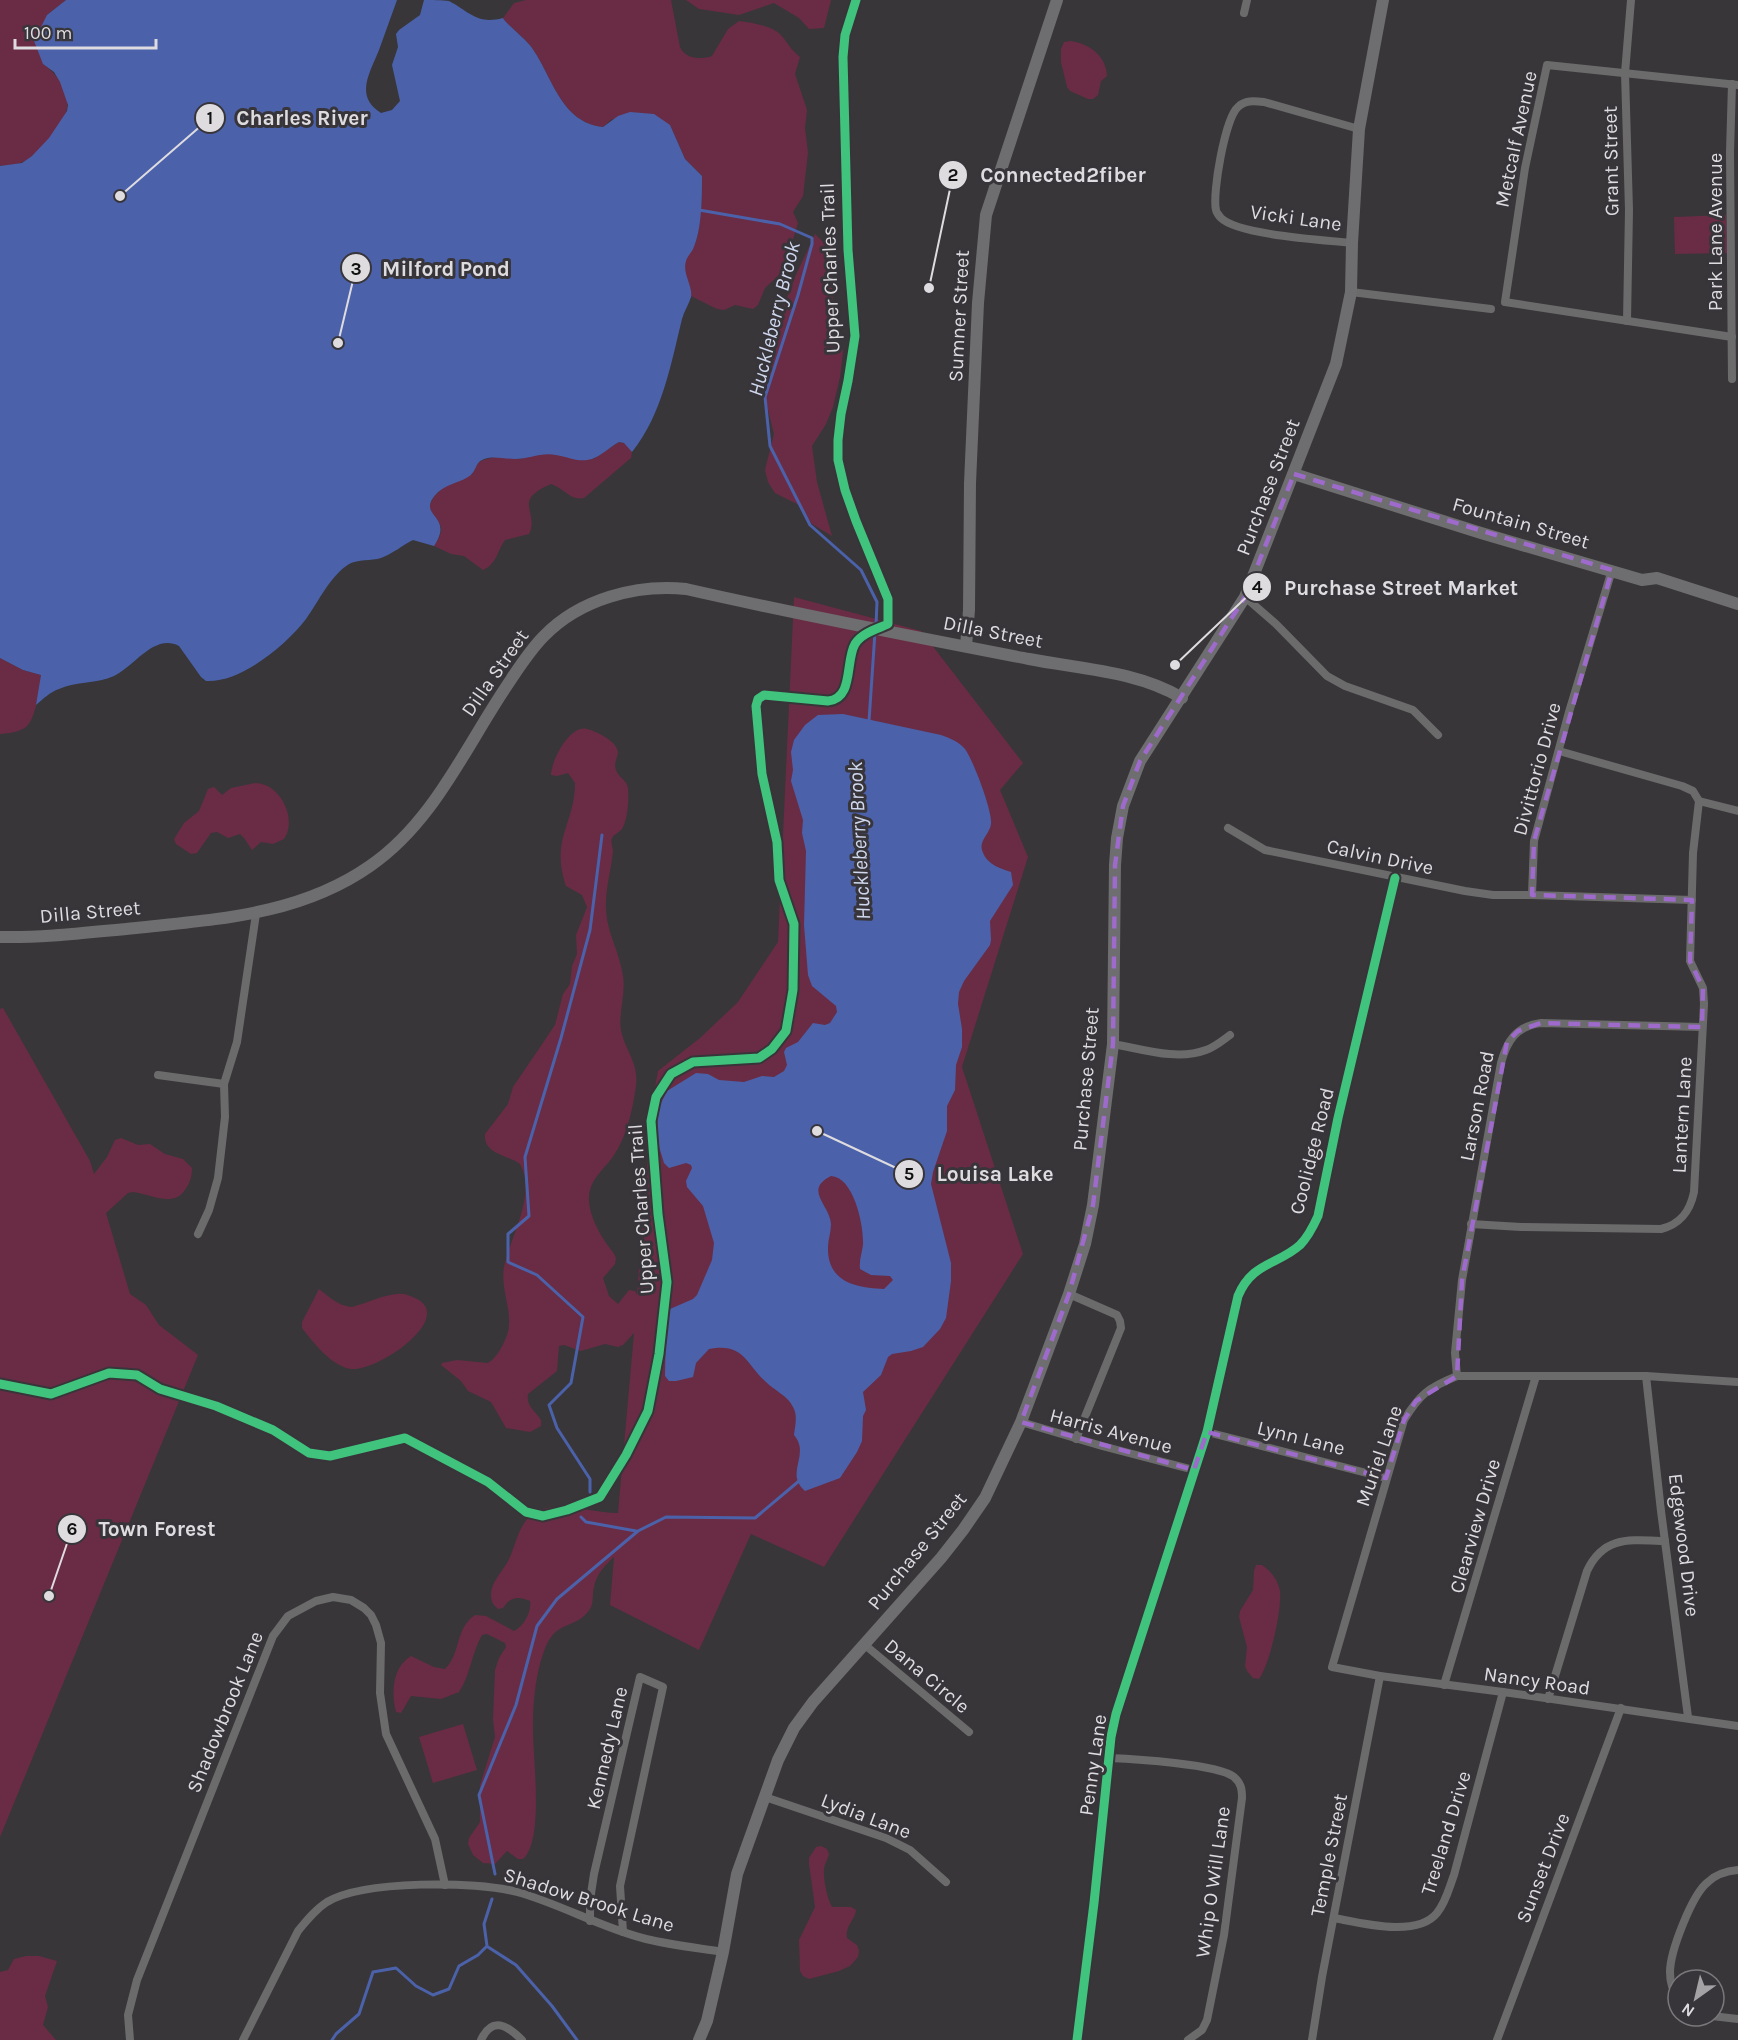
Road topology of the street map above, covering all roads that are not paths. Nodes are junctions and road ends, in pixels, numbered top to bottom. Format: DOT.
graph roads {
  1 [pos="1057,0"];
  2 [pos="1247,0"];
  3 [pos="1383,0"];
  4 [pos="1631,0"];
  5 [pos="1245,13"];
  6 [pos="1625,73"];
  7 [pos="1735,85"];
  8 [pos="1359,129"];
  9 [pos="1352,243"];
  10 [pos="1351,292"];
  11 [pos="1491,309"];
  12 [pos="1627,321"];
  13 [pos="1732,337"];
  14 [pos="1732,380"];
  15 [pos="1294,474"];
  16 [pos="1612,570"];
  17 [pos="1245,597"];
  18 [pos="1738,603"];
  19 [pos="966,646"];
  20 [pos="1182,698"];
  21 [pos="1438,735"];
  22 [pos="1559,751"];
  23 [pos="1699,801"];
  24 [pos="1738,811"];
  25 [pos="1228,828"];
  26 [pos="1395,878"];
  27 [pos="1532,895"];
  28 [pos="1692,900"];
  29 [pos="256,914"];
  30 [pos="0,937"];
  31 [pos="1702,1027"];
  32 [pos="1230,1035"];
  33 [pos="1113,1044"];
  34 [pos="158,1075"];
  35 [pos="224,1084"];
  36 [pos="1472,1224"];
  37 [pos="198,1234"];
  38 [pos="1069,1294"];
  39 [pos="1457,1376"];
  40 [pos="1536,1376"];
  41 [pos="1646,1376"];
  42 [pos="1738,1382"];
  43 [pos="1021,1422"];
  44 [pos="1207,1432"];
  45 [pos="1077,1439"];
  46 [pos="1194,1470"];
  47 [pos="1386,1478"];
  48 [pos="1665,1541"];
  49 [pos="865,1645"];
  50 [pos="1332,1667"];
  51 [pos="1380,1676"];
  52 [pos="1444,1685"];
  53 [pos="1503,1692"];
  54 [pos="1548,1699"];
  55 [pos="1621,1708"];
  56 [pos="1688,1718"];
  57 [pos="1738,1726"];
  58 [pos="969,1732"];
  59 [pos="1109,1758"];
  60 [pos="765,1797"];
  61 [pos="1738,1870"];
  62 [pos="946,1882"];
  63 [pos="445,1885"];
  64 [pos="1334,1918"];
  65 [pos="590,1921"];
  66 [pos="623,1932"];
  67 [pos="723,1952"];
  68 [pos="1670,1968"];
  69 [pos="130,2040"];
  70 [pos="243,2040"];
  71 [pos="481,2040"];
  72 [pos="522,2040"];
  73 [pos="699,2040"];
  74 [pos="1077,2040"];
  75 [pos="1188,2040"];
  76 [pos="1312,2040"];
  77 [pos="1497,2040"];
  1 -- 19 [label="main road, Sumner Street"];
  2 -- 5 [label="street"];
  3 -- 8 [label="main road, Purchase Street"];
  4 -- 6 [label="street, Grant Street"];
  6 -- 7 [label="street, Metcalf Avenue"];
  6 -- 12 [label="street, Grant Street"];
  6 -- 12 [label="street, Metcalf Avenue"];
  7 -- 13 [label="street, Park Lane Avenue"];
  8 -- 9 [label="main road, Purchase Street"];
  8 -- 9 [label="street, Vicki Lane"];
  9 -- 10 [label="main road, Purchase Street"];
  10 -- 11 [label="street"];
  10 -- 15 [label="main road, Purchase Street"];
  12 -- 13 [label="street"];
  13 -- 14 [label="street, Park Lane Avenue"];
  15 -- 16 [label="main road, Fountain Street"];
  15 -- 17 [label="main road, Purchase Street"];
  16 -- 18 [label="main road, Fountain Street"];
  16 -- 22 [label="street, Divittorio Drive"];
  17 -- 20 [label="main road, Purchase Street"];
  17 -- 21 [label="street"];
  19 -- 20 [label="main road, Dilla Street"];
  19 -- 29 [label="main road, Dilla Street"];
  20 -- 33 [label="main road, Purchase Street"];
  22 -- 23 [label="street"];
  22 -- 27 [label="street, Divittorio Drive"];
  23 -- 24 [label="street"];
  23 -- 28 [label="street, Lantern Lane"];
  25 -- 26 [label="street, Calvin Drive"];
  26 -- 27 [label="street, Calvin Drive"];
  26 -- 44 [label="street, Coolidge Road"];
  27 -- 28 [label="street"];
  28 -- 31 [label="street, Lantern Lane"];
  29 -- 30 [label="main road, Dilla Street"];
  29 -- 35 [label="street"];
  31 -- 36 [label="street, Larson Road"];
  31 -- 36 [label="street, Lantern Lane"];
  32 -- 33 [label="street"];
  33 -- 38 [label="main road, Purchase Street"];
  34 -- 35 [label="street"];
  35 -- 37 [label="street"];
  36 -- 39 [label="street, Larson Road"];
  38 -- 43 [label="main road, Purchase Street"];
  38 -- 45 [label="street"];
  39 -- 40 [label="street, Muriel Lane"];
  39 -- 47 [label="street, Muriel Lane"];
  40 -- 41 [label="street, Muriel Lane"];
  40 -- 52 [label="street, Clearview Drive"];
  41 -- 42 [label="street, Muriel Lane"];
  41 -- 48 [label="street, Edgewood Drive"];
  43 -- 45 [label="street, Harris Avenue"];
  43 -- 49 [label="main road, Purchase Street"];
  44 -- 46 [label="street, Coolidge Road"];
  44 -- 47 [label="street, Lynn Lane"];
  45 -- 46 [label="street, Harris Avenue"];
  46 -- 59 [label="street, Penny Lane"];
  47 -- 50 [label="street, Muriel Lane"];
  48 -- 54 [label="street"];
  48 -- 56 [label="street, Edgewood Drive"];
  49 -- 58 [label="street, Dana Circle"];
  49 -- 60 [label="main road, Purchase Street"];
  50 -- 51 [label="street, Nancy Road"];
  51 -- 52 [label="street, Nancy Road"];
  51 -- 64 [label="street, Temple Street"];
  52 -- 53 [label="street, Nancy Road"];
  53 -- 54 [label="street, Nancy Road"];
  53 -- 64 [label="street, Treeland Drive"];
  54 -- 55 [label="street, Nancy Road"];
  55 -- 56 [label="street, Nancy Road"];
  55 -- 77 [label="street, Sunset Drive"];
  56 -- 57 [label="street, Nancy Road"];
  59 -- 74 [label="street, Penny Lane"];
  59 -- 75 [label="street, Whip O Will Lane"];
  60 -- 62 [label="street, Lydia Lane"];
  60 -- 67 [label="main road, Purchase Street"];
  61 -- 68 [label="street"];
  63 -- 65 [label="street, Shadow Brook Lane"];
  63 -- 69 [label="street, Shadowbrook Lane"];
  63 -- 70 [label="street"];
  64 -- 76 [label="street, Temple Street"];
  65 -- 66 [label="street, Shadow Brook Lane"];
  65 -- 66 [label="street, Kennedy Lane"];
  66 -- 67 [label="street, Shadow Brook Lane"];
  67 -- 73 [label="main road, Purchase Street"];
  71 -- 72 [label="street"];
}
